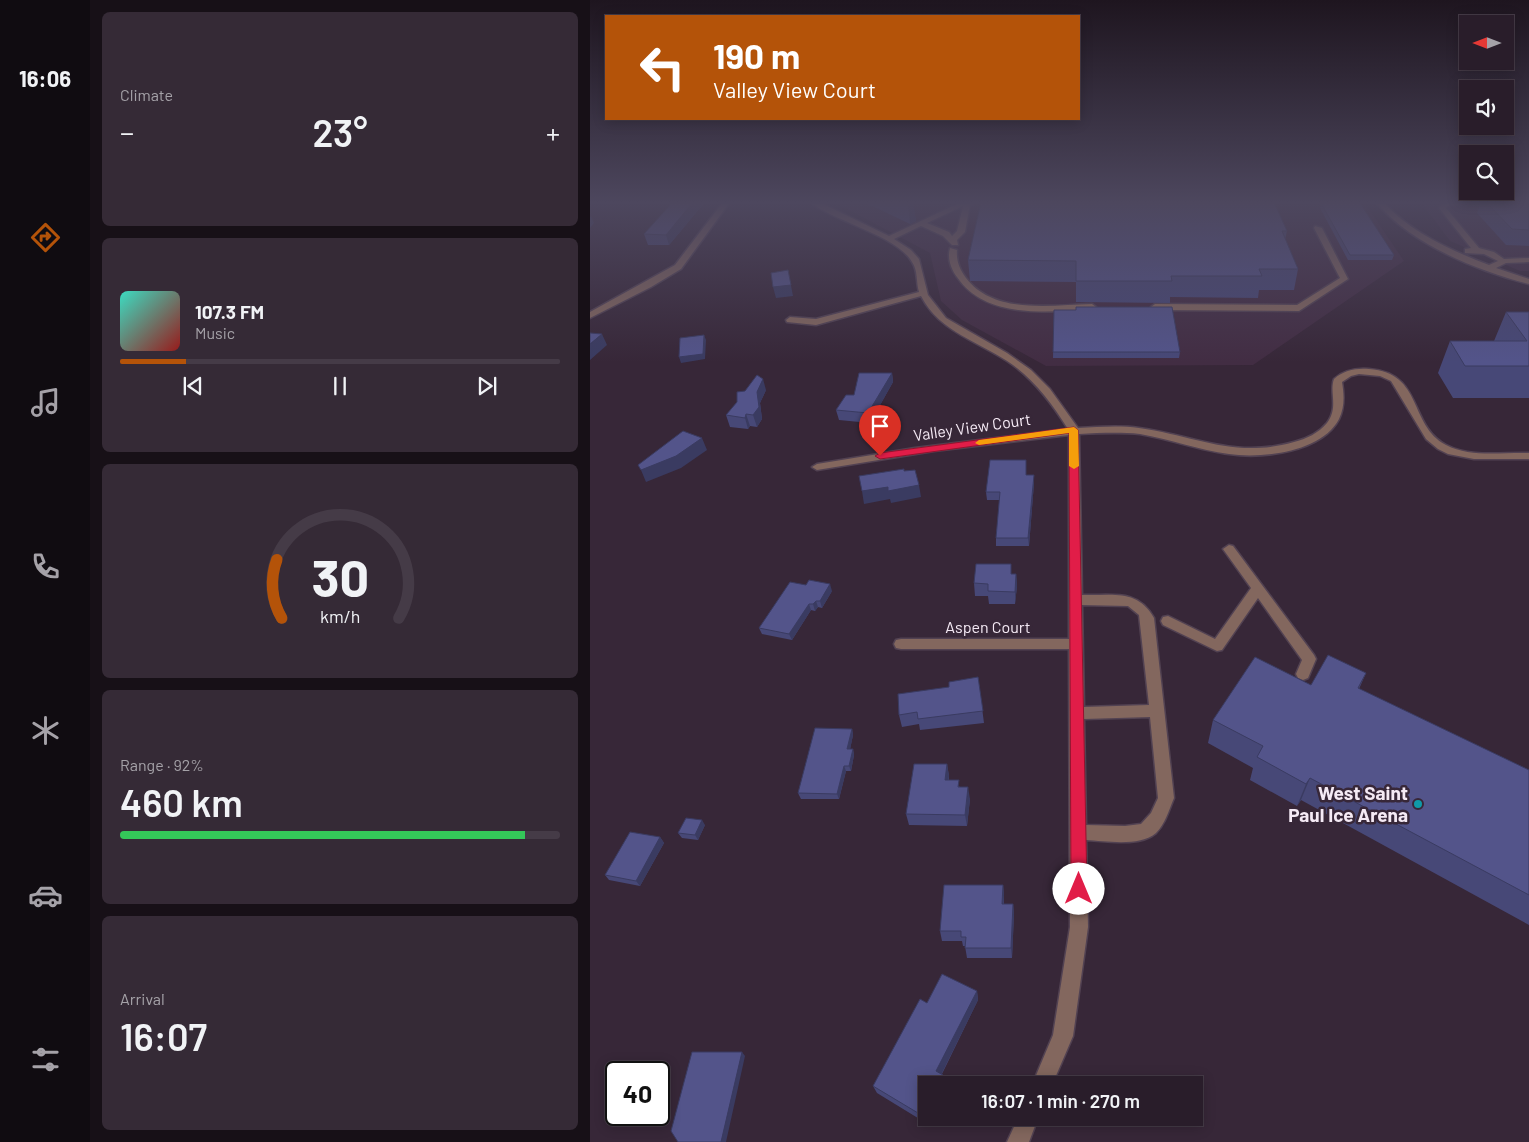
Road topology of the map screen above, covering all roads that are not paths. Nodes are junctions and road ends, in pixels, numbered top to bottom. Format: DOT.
graph roads {
  1 [pos="687,255"];
  2 [pos="910,255"];
  3 [pos="953,255"];
  4 [pos="1332,255"];
  5 [pos="1458,255"];
  6 [pos="1492,255"];
  7 [pos="1529,260"];
  8 [pos="1502,261"];
  9 [pos="1490,268"];
  10 [pos="1529,282"];
  11 [pos="923,293"];
  12 [pos="1100,307"];
  13 [pos="1149,307"];
  14 [pos="590,315"];
  15 [pos="790,320"];
  16 [pos="1074,430"];
  17 [pos="1528,455"];
  18 [pos="817,467"];
  19 [pos="1229,549"];
  20 [pos="1258,588"];
  21 [pos="1075,600"];
  22 [pos="1168,621"];
  23 [pos="901,644"];
  24 [pos="1076,644"];
  25 [pos="1303,674"];
  26 [pos="1157,712"];
  27 [pos="1077,713"];
  28 [pos="1078,832"];
  29 [pos="1046,1076"];
  30 [pos="1025,1126"];
  31 [pos="1018,1142"];
  1 -- 14 [label="street"];
  2 -- 11 [label="street"];
  3 -- 12 [label="street"];
  4 -- 13 [label="street"];
  5 -- 9 [label="street"];
  6 -- 8 [label="street"];
  7 -- 8 [label="street"];
  8 -- 9 [label="street"];
  9 -- 10 [label="street"];
  11 -- 15 [label="street"];
  11 -- 16 [label="street"];
  16 -- 17 [label="street, Valley View Court"];
  16 -- 18 [label="street, Valley View Court"];
  16 -- 21 [label="street"];
  19 -- 20 [label="street"];
  20 -- 22 [label="street"];
  20 -- 25 [label="street"];
  21 -- 24 [label="street"];
  21 -- 26 [label="street"];
  23 -- 24 [label="street, Aspen Court"];
  24 -- 27 [label="street"];
  26 -- 27 [label="street"];
  26 -- 28 [label="street"];
  27 -- 28 [label="street"];
  28 -- 29 [label="street"];
  30 -- 31 [label="street"];
}
